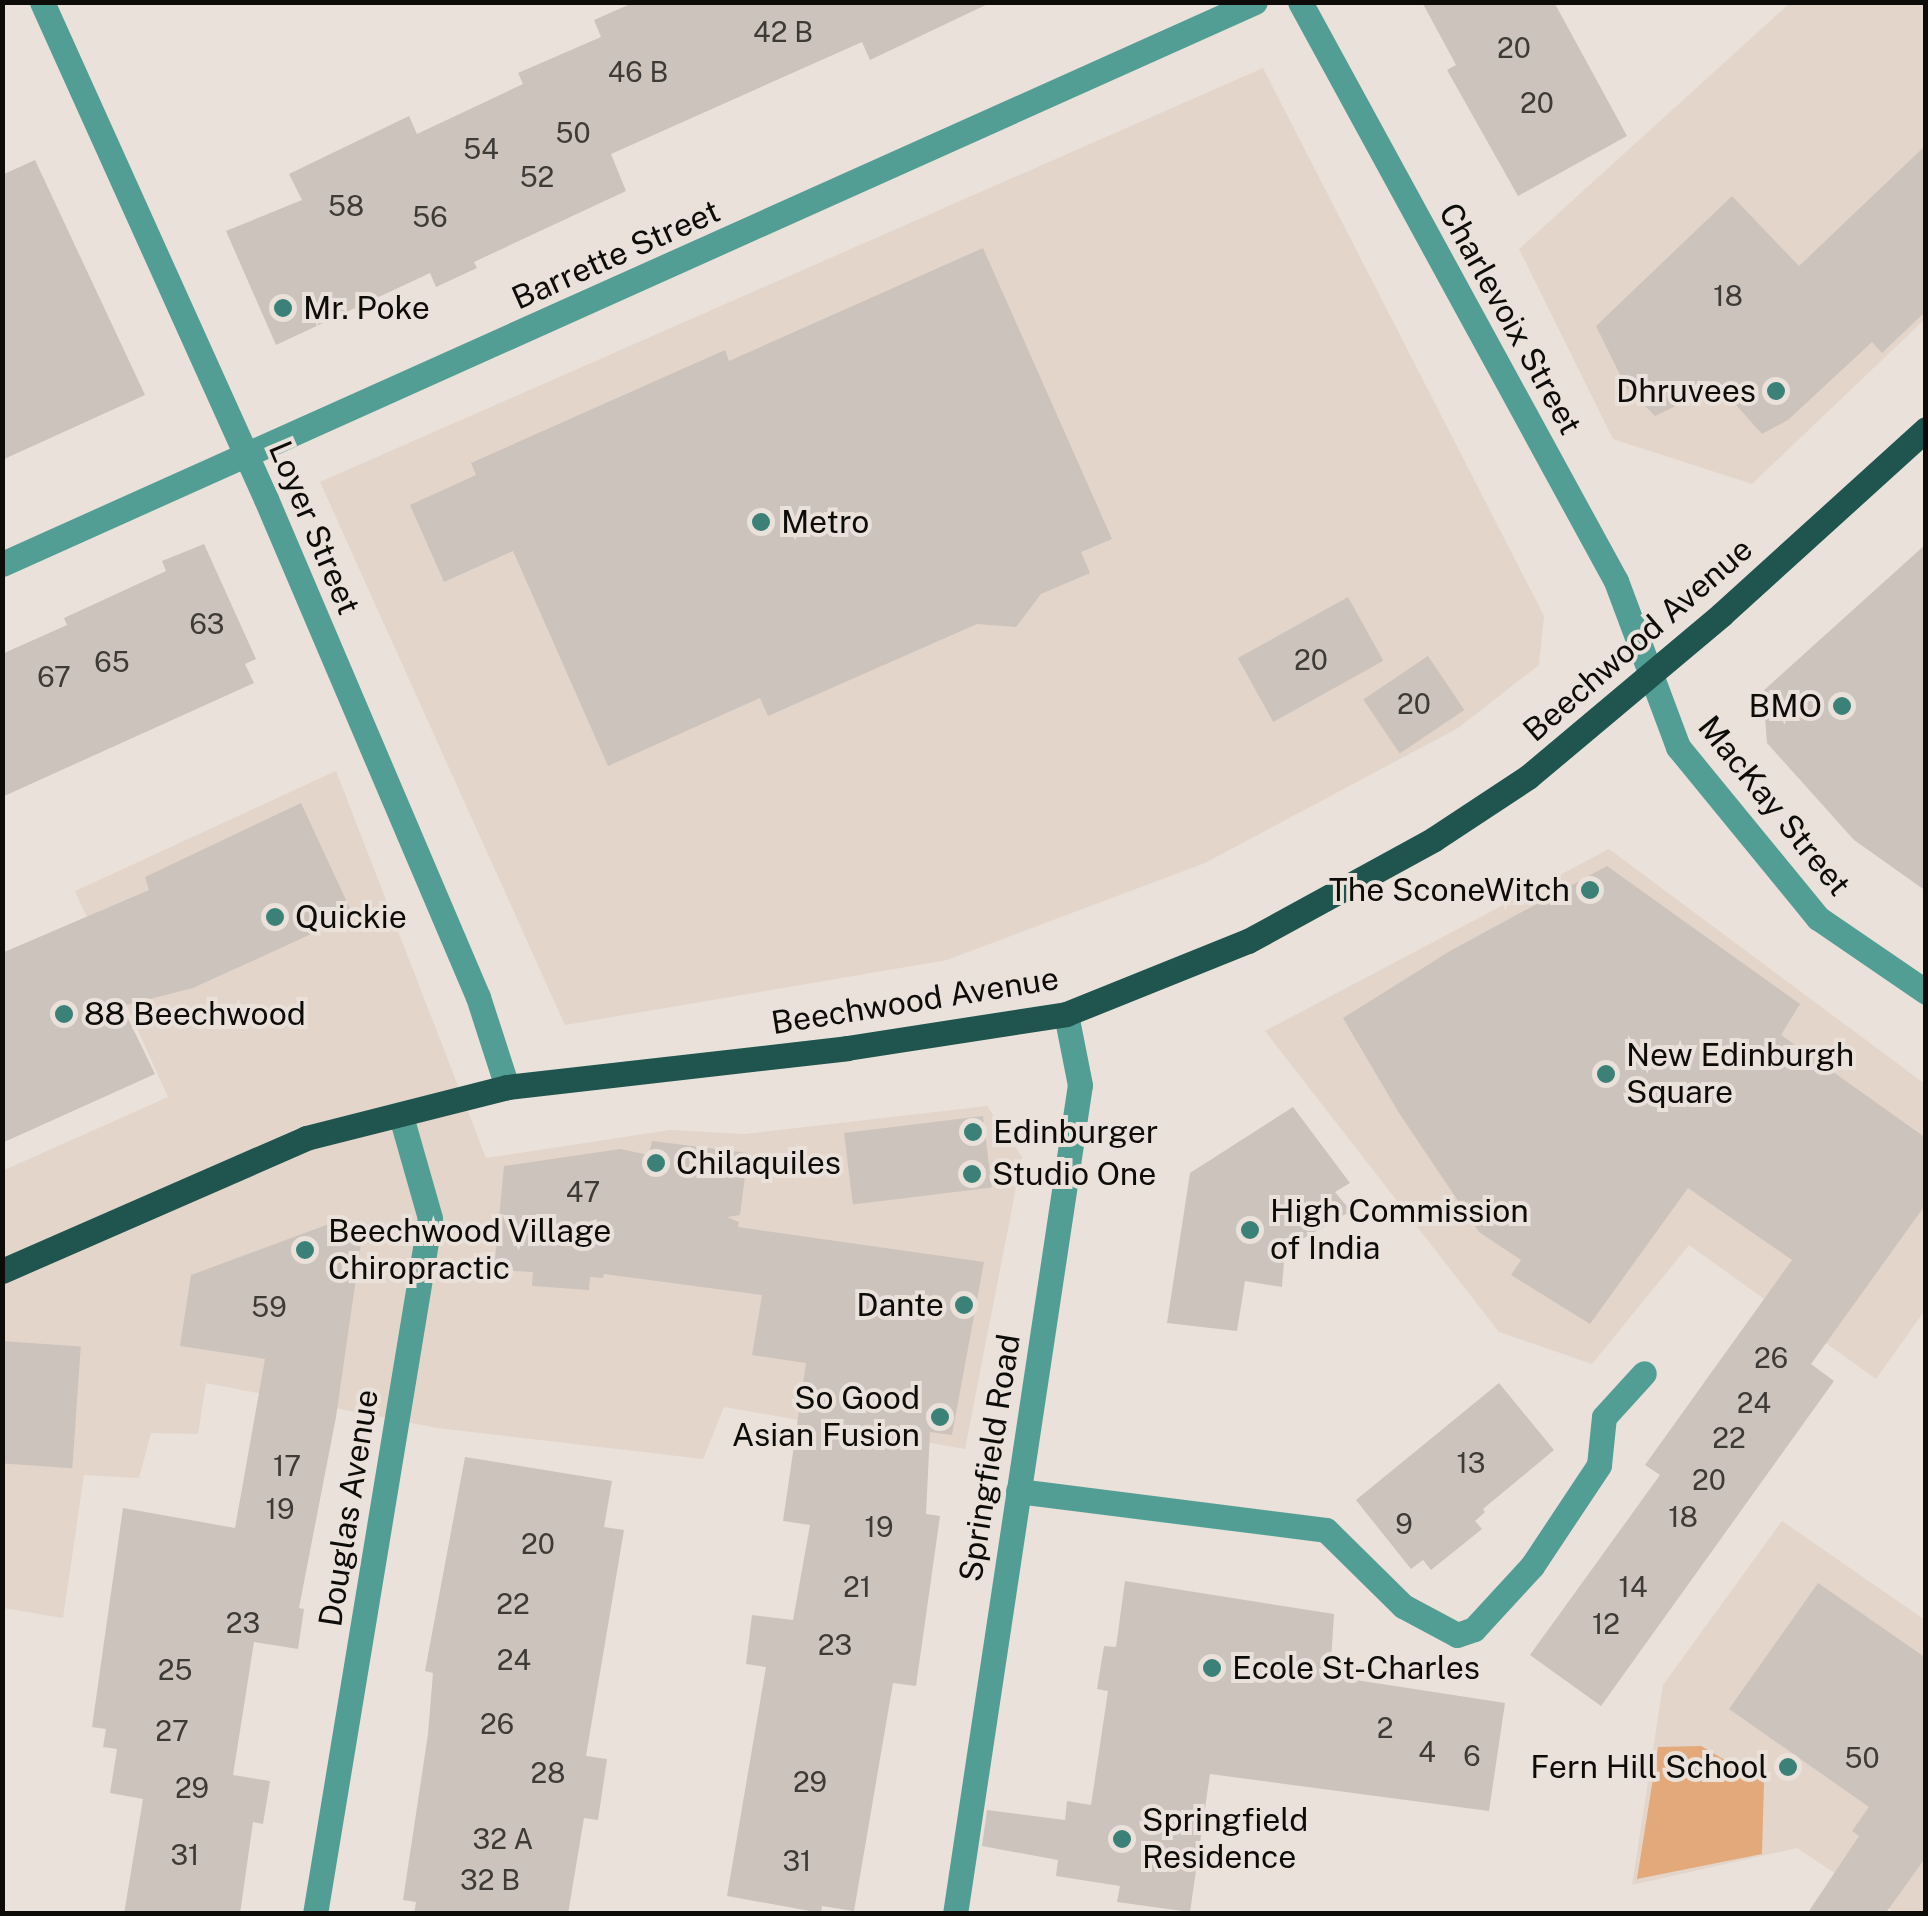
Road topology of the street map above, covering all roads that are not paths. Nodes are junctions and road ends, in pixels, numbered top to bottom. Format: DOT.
graph roads {
  1 [pos="42,2"];
  2 [pos="1255,2"];
  3 [pos="1300,2"];
  4 [pos="1926,429"];
  5 [pos="248,456"];
  6 [pos="2,564"];
  7 [pos="1650,673"];
  8 [pos="1926,992"];
  9 [pos="1066,1014"];
  10 [pos="507,1088"];
  11 [pos="401,1116"];
  12 [pos="2,1271"];
  13 [pos="1644,1373"];
  14 [pos="1018,1491"];
  15 [pos="315,1914"];
  16 [pos="955,1914"];
  1 -- 5 [label="street, Loyer Street"];
  2 -- 5 [label="street, Barrette Street"];
  3 -- 7 [label="street, Charlevoix Street"];
  4 -- 7 [label="main road, Beechwood Avenue"];
  5 -- 6 [label="street, Barrette Street"];
  5 -- 10 [label="street, Loyer Street"];
  7 -- 8 [label="street, MacKay Street"];
  7 -- 9 [label="main road, Beechwood Avenue"];
  9 -- 10 [label="main road, Beechwood Avenue"];
  9 -- 14 [label="street, Springfield Road"];
  10 -- 11 [label="main road, Beechwood Avenue"];
  11 -- 12 [label="main road, Beechwood Avenue"];
  11 -- 15 [label="street, Douglas Avenue"];
  13 -- 14 [label="street"];
  14 -- 16 [label="street, Springfield Road"];
}
